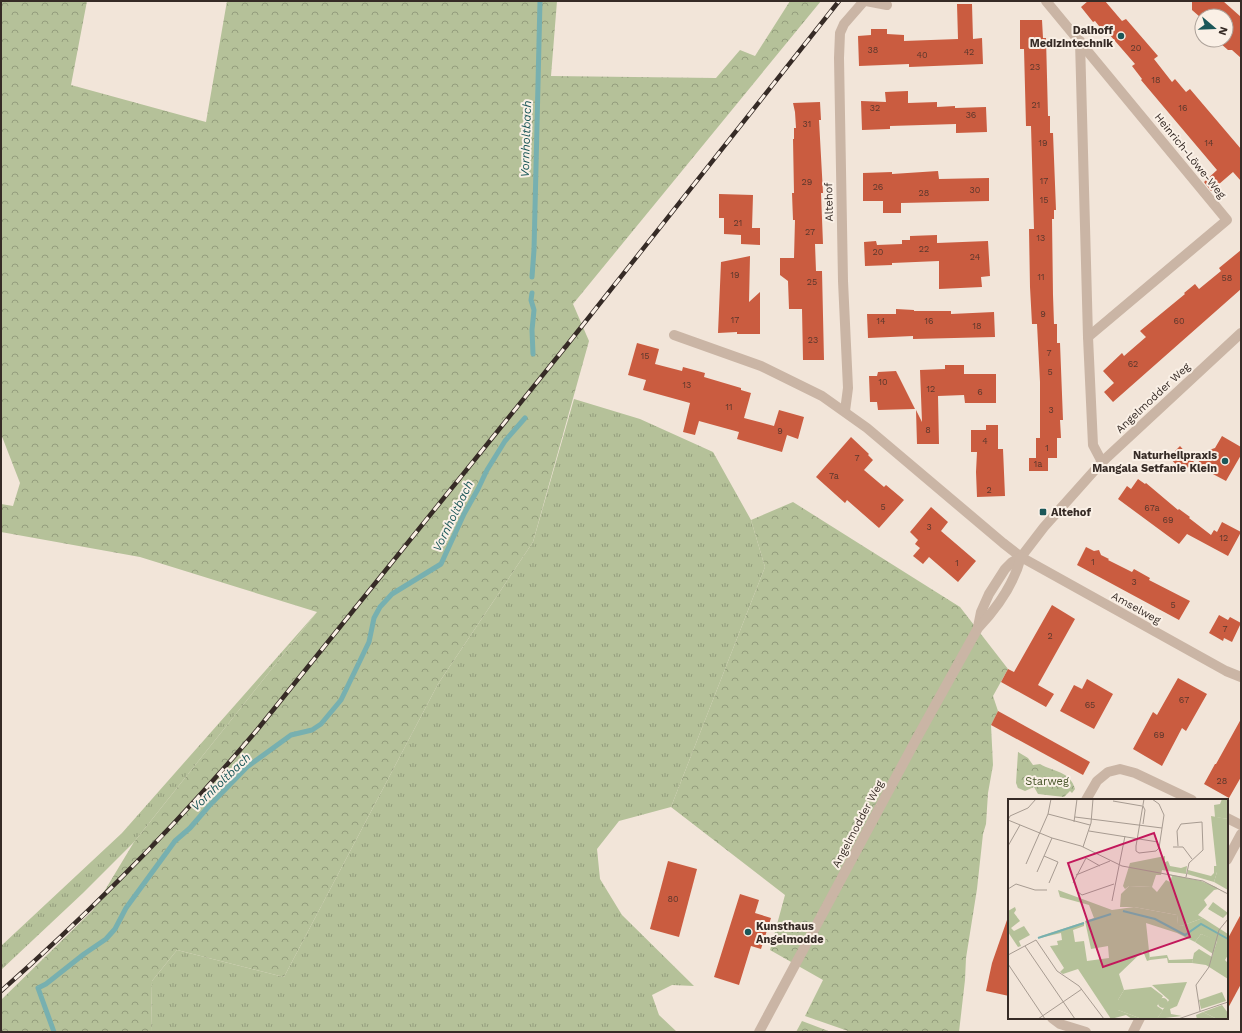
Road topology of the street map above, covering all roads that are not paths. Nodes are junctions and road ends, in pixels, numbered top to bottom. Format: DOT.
graph roads {
  1 [pos="865,1"];
  2 [pos="1046,1"];
  3 [pos="887,5"];
  4 [pos="1080,41"];
  5 [pos="1241,333"];
  6 [pos="674,334"];
  7 [pos="1088,337"];
  8 [pos="845,411"];
  9 [pos="1102,462"];
  10 [pos="1021,557"];
  11 [pos="1241,677"];
  12 [pos="1087,799"];
  13 [pos="1190,799"];
  14 [pos="1228,818"];
  15 [pos="1241,825"];
  16 [pos="1241,834"];
  17 [pos="1228,858"];
  18 [pos="1053,1019"];
  19 [pos="1140,1019"];
  20 [pos="759,1032"];
  21 [pos="1086,1032"];
  22 [pos="1133,1032"];
  1 -- 3 [label="street, Altehof"];
  1 -- 8 [label="street, Altehof"];
  2 -- 4 [label="street, Heinrich-Löwe-Weg"];
  4 -- 7 [label="street"];
  4 -- 7 [label="street, Heinrich-Löwe-Weg"];
  5 -- 9 [label="street, Angelmodder Weg"];
  6 -- 8 [label="street"];
  7 -- 9 [label="street"];
  8 -- 10 [label="street"];
  9 -- 10 [label="street, Angelmodder Weg"];
  10 -- 11 [label="street, Amselweg"];
  10 -- 20 [label="street, Angelmodder Weg"];
  12 -- 13 [label="street"];
  14 -- 15 [label="street"];
  16 -- 17 [label="street"];
  18 -- 21 [label="street"];
  19 -- 22 [label="street"];
}
